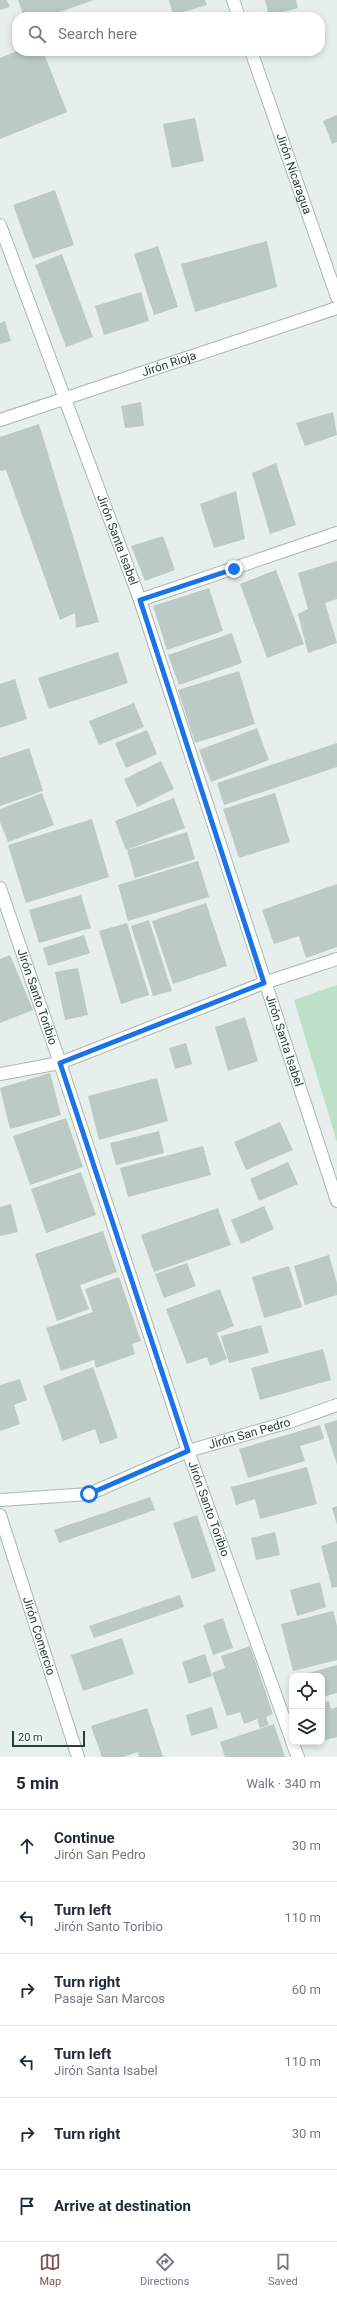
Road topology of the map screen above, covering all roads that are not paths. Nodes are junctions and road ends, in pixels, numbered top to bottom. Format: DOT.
graph roads {
  1 [pos="233,0"];
  2 [pos="237,12"];
  3 [pos="253,56"];
  4 [pos="0,225"];
  5 [pos="337,297"];
  6 [pos="337,308"];
  7 [pos="64,398"];
  8 [pos="0,420"];
  9 [pos="337,533"];
  10 [pos="140,600"];
  11 [pos="0,888"];
  12 [pos="337,960"];
  13 [pos="264,983"];
  14 [pos="60,1063"];
  15 [pos="0,1074"];
  16 [pos="337,1201"];
  17 [pos="337,1405"];
  18 [pos="188,1451"];
  19 [pos="0,1500"];
  20 [pos="0,1515"];
  21 [pos="289,1733"];
  22 [pos="294,1745"];
  23 [pos="78,1757"];
  24 [pos="298,1757"];
  1 -- 2 [label="street"];
  3 -- 5 [label="street, Jirón Nicaragua"];
  4 -- 7 [label="street, Jirón Santa Isabel"];
  6 -- 7 [label="street, Jirón Rioja"];
  7 -- 8 [label="street, Jirón Rioja"];
  7 -- 10 [label="street, Jirón Santa Isabel"];
  9 -- 10 [label="street"];
  10 -- 13 [label="street, Jirón Santa Isabel"];
  11 -- 14 [label="street, Jirón Santo Toribio"];
  12 -- 13 [label="street"];
  13 -- 14 [label="street"];
  13 -- 16 [label="street, Jirón Santa Isabel"];
  14 -- 15 [label="street"];
  14 -- 18 [label="street, Jirón Santo Toribio"];
  17 -- 18 [label="street, Jirón San Pedro"];
  18 -- 19 [label="street, Jirón San Pedro"];
  18 -- 21 [label="street, Jirón Santo Toribio"];
  20 -- 23 [label="street, Jirón Comercio"];
  22 -- 24 [label="street, Jirón Santo Toribio"];
}
